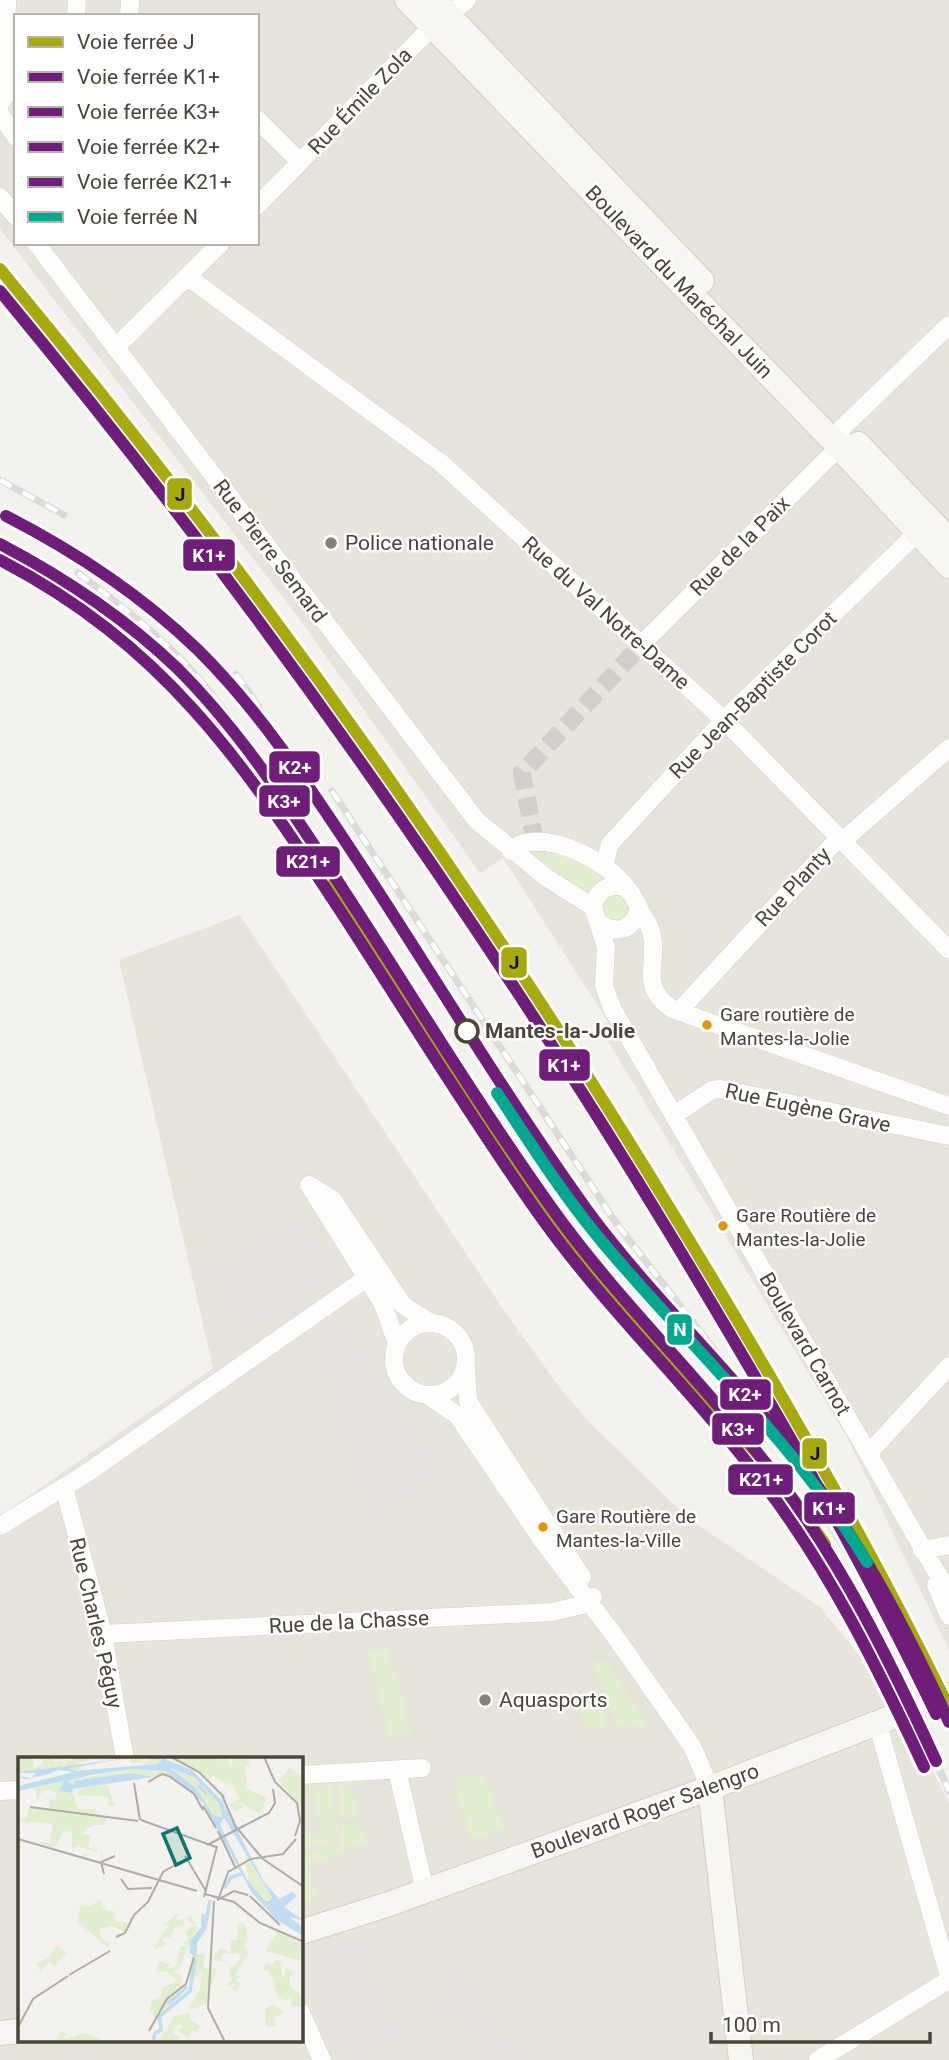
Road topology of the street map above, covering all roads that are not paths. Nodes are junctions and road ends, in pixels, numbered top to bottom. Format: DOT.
graph roads {
  1 [pos="7,0"];
  2 [pos="407,0"];
  3 [pos="445,10"];
  4 [pos="0,104"];
  5 [pos="0,114"];
  6 [pos="259,121"];
  7 [pos="14,134"];
  8 [pos="300,162"];
  9 [pos="0,197"];
  10 [pos="259,204"];
  11 [pos="14,214"];
  12 [pos="38,245"];
  13 [pos="219,245"];
  14 [pos="188,277"];
  15 [pos="949,325"];
  16 [pos="115,348"];
  17 [pos="840,438"];
  18 [pos="917,533"];
  19 [pos="949,540"];
  20 [pos="949,566"];
  21 [pos="641,645"];
  22 [pos="724,720"];
  23 [pos="949,748"];
  24 [pos="841,840"];
  25 [pos="512,851"];
  26 [pos="604,866"];
  27 [pos="625,887"];
  28 [pos="639,908"];
  29 [pos="596,914"];
  30 [pos="949,950"];
  31 [pos="679,1011"];
  32 [pos="949,1106"];
  33 [pos="674,1115"];
  34 [pos="949,1136"];
  35 [pos="373,1274"];
  36 [pos="431,1323"];
  37 [pos="397,1344"];
  38 [pos="466,1366"];
  39 [pos="949,1366"];
  40 [pos="429,1396"];
  41 [pos="868,1454"];
  42 [pos="64,1487"];
  43 [pos="0,1526"];
  44 [pos="949,1545"];
  45 [pos="922,1550"];
  46 [pos="949,1594"];
  47 [pos="591,1600"];
  48 [pos="949,1616"];
  49 [pos="103,1634"];
  50 [pos="949,1695"];
  51 [pos="877,1721"];
  52 [pos="125,1757"];
  53 [pos="422,1768"];
  54 [pos="397,1770"];
  55 [pos="303,1775"];
  56 [pos="710,1788"];
  57 [pos="18,1790"];
  58 [pos="0,1791"];
  59 [pos="425,1891"];
  60 [pos="389,1904"];
  61 [pos="303,1931"];
  62 [pos="303,1946"];
  63 [pos="949,1978"];
  64 [pos="303,2017"];
  65 [pos="0,2022"];
  66 [pos="18,2022"];
  67 [pos="18,2031"];
  68 [pos="0,2033"];
  69 [pos="322,2060"];
  70 [pos="741,2060"];
  71 [pos="818,2060"];
  1 -- 4 [label="street"];
  2 -- 3 [label="main road, Boulevard du Maréchal Juin"];
  3 -- 8 [label="street, Rue Émile Zola"];
  3 -- 17 [label="main road, Boulevard du Maréchal Juin"];
  5 -- 7 [label="street"];
  6 -- 8 [label="street"];
  8 -- 10 [label="street, Rue Émile Zola"];
  9 -- 11 [label="street"];
  12 -- 16 [label="street, Rue Pierre Semard"];
  13 -- 14 [label="street"];
  14 -- 16 [label="street"];
  14 -- 21 [label="street, Rue du Val Notre-Dame"];
  15 -- 17 [label="street, Rue de la Paix"];
  16 -- 25 [label="street, Rue Pierre Semard"];
  17 -- 18 [label="main road, Boulevard du Maréchal Juin"];
  17 -- 19 [label="main road, Boulevard du Maréchal Juin"];
  17 -- 21 [label="street, Rue de la Paix"];
  18 -- 20 [label="main road, Boulevard du Maréchal Juin"];
  18 -- 22 [label="street, Rue Jean-Baptiste Corot"];
  21 -- 22 [label="street, Rue du Val Notre-Dame"];
  22 -- 24 [label="street, Rue du Val Notre-Dame"];
  22 -- 26 [label="street, Rue Jean-Baptiste Corot"];
  23 -- 24 [label="street, Rue Planty"];
  24 -- 30 [label="street, Rue du Val Notre-Dame"];
  24 -- 31 [label="street, Rue Planty"];
  25 -- 26 [label="street"];
  25 -- 29 [label="street, Rue Pierre Semard"];
  26 -- 27 [label="street"];
  27 -- 28 [label="street"];
  27 -- 29 [label="street"];
  28 -- 29 [label="street"];
  28 -- 31 [label="street"];
  29 -- 33 [label="street, Boulevard Carnot"];
  31 -- 32 [label="street"];
  33 -- 34 [label="street, Rue Eugène Grave"];
  33 -- 41 [label="street, Boulevard Carnot"];
  35 -- 35 [label="street"];
  35 -- 36 [label="street"];
  35 -- 37 [label="street"];
  35 -- 42 [label="street"];
  36 -- 37 [label="street"];
  36 -- 38 [label="street"];
  37 -- 40 [label="street"];
  38 -- 40 [label="street"];
  38 -- 47 [label="street"];
  39 -- 41 [label="street"];
  40 -- 47 [label="street"];
  41 -- 45 [label="street, Boulevard Carnot"];
  42 -- 43 [label="street"];
  42 -- 49 [label="street, Rue Charles Péguy"];
  44 -- 45 [label="street"];
  45 -- 46 [label="street, Boulevard Carnot"];
  45 -- 48 [label="street, Boulevard Carnot"];
  47 -- 49 [label="street, Rue de la Chasse"];
  47 -- 56 [label="street"];
  49 -- 52 [label="street, Rue Charles Péguy"];
  50 -- 51 [label="main road, Boulevard Roger Salengro"];
  51 -- 56 [label="main road, Boulevard Roger Salengro"];
  51 -- 63 [label="street"];
  53 -- 54 [label="street"];
  54 -- 55 [label="street"];
  54 -- 59 [label="street"];
  56 -- 59 [label="main road, Boulevard Roger Salengro"];
  56 -- 70 [label="main road"];
  57 -- 58 [label="street"];
  59 -- 60 [label="main road, Boulevard Roger Salengro"];
  60 -- 61 [label="main road, Boulevard Roger Salengro"];
  60 -- 62 [label="main road, Boulevard Roger Salengro"];
  63 -- 71 [label="street"];
  64 -- 69 [label="street"];
  65 -- 66 [label="main road"];
  67 -- 68 [label="main road"];
}
